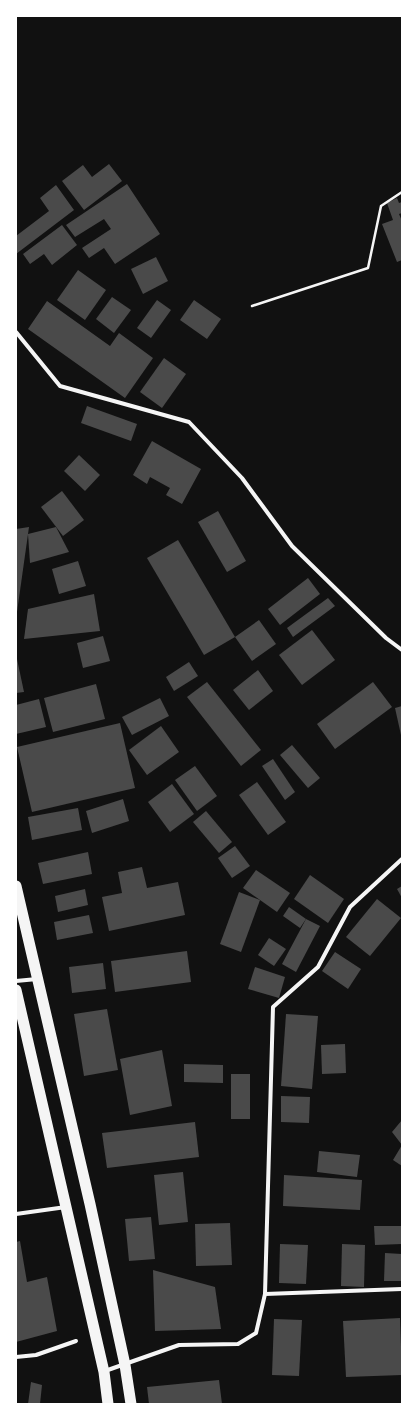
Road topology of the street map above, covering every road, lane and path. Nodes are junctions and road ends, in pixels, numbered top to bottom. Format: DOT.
graph roads {
  1 [pos="402,192"];
  2 [pos="252,306"];
  3 [pos="16,332"];
  4 [pos="402,650"];
  5 [pos="402,859"];
  6 [pos="16,886"];
  7 [pos="37,979"];
  8 [pos="16,981"];
  9 [pos="16,990"];
  10 [pos="66,1207"];
  11 [pos="16,1214"];
  12 [pos="402,1289"];
  13 [pos="265,1294"];
  14 [pos="76,1341"];
  15 [pos="16,1357"];
  16 [pos="125,1365"];
  17 [pos="104,1372"];
  18 [pos="108,1404"];
  19 [pos="131,1404"];
  1 -- 2 [label="path"];
  3 -- 4 [label="street"];
  5 -- 13 [label="street"];
  6 -- 7 [label="highway"];
  7 -- 8 [label="street"];
  7 -- 16 [label="highway"];
  9 -- 10 [label="highway"];
  10 -- 11 [label="street"];
  10 -- 17 [label="highway"];
  12 -- 13 [label="street"];
  13 -- 16 [label="street"];
  14 -- 15 [label="street"];
  16 -- 17 [label="street"];
  16 -- 19 [label="highway"];
  17 -- 18 [label="highway"];
}
